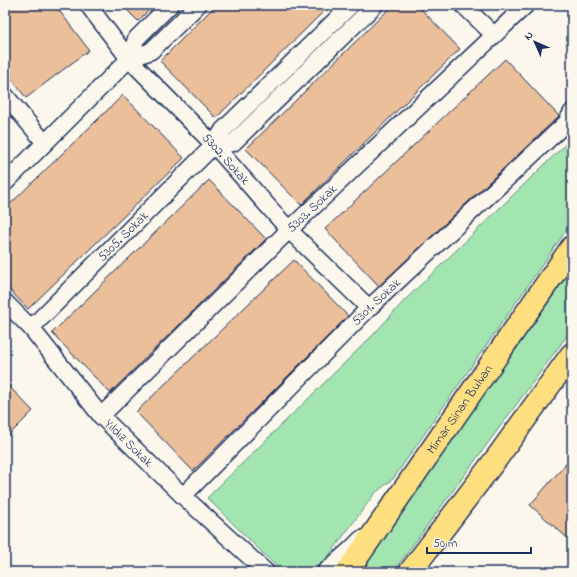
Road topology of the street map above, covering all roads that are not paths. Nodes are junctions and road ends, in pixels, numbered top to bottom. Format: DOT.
graph roads {
  1 [pos="88,5"];
  2 [pos="170,5"];
  3 [pos="198,5"];
  4 [pos="351,5"];
  5 [pos="376,5"];
  6 [pos="463,5"];
  7 [pos="526,5"];
  8 [pos="494,35"];
  9 [pos="129,59"];
  10 [pos="5,95"];
  11 [pos="572,112"];
  12 [pos="46,143"];
  13 [pos="214,145"];
  14 [pos="5,183"];
  15 [pos="289,230"];
  16 [pos="572,247"];
  17 [pos="5,302"];
  18 [pos="369,308"];
  19 [pos="32,328"];
  20 [pos="572,354"];
  21 [pos="101,416"];
  22 [pos="183,496"];
  23 [pos="396,501"];
  24 [pos="266,572"];
  25 [pos="325,572"];
  26 [pos="347,572"];
  27 [pos="410,572"];
  1 -- 9 [label="street, 5302. Sokak"];
  2 -- 9 [label="street"];
  3 -- 9 [label="street"];
  4 -- 13 [label="street, 5305. Sokak"];
  5 -- 13 [label="street"];
  6 -- 8 [label="street"];
  7 -- 8 [label="street, 5303. Sokak"];
  8 -- 15 [label="street, 5303. Sokak"];
  9 -- 12 [label="street"];
  9 -- 13 [label="street, 5302. Sokak"];
  10 -- 12 [label="street"];
  11 -- 18 [label="street, 5301. Sokak"];
  12 -- 14 [label="street"];
  13 -- 15 [label="street, 5302. Sokak"];
  13 -- 19 [label="street, 5305. Sokak"];
  15 -- 18 [label="street, 5302. Sokak"];
  15 -- 21 [label="street, 5303. Sokak"];
  16 -- 23 [label="highway, Mimar Sinan Bulvarı"];
  17 -- 19 [label="street, Yıldız Sokak"];
  18 -- 22 [label="street, 5301. Sokak"];
  19 -- 21 [label="street, Yıldız Sokak"];
  20 -- 27 [label="highway"];
  21 -- 22 [label="street, Yıldız Sokak"];
  22 -- 24 [label="street, Yıldız Sokak"];
  23 -- 25 [label="street"];
  23 -- 26 [label="highway, Mimar Sinan Bulvarı"];
}
